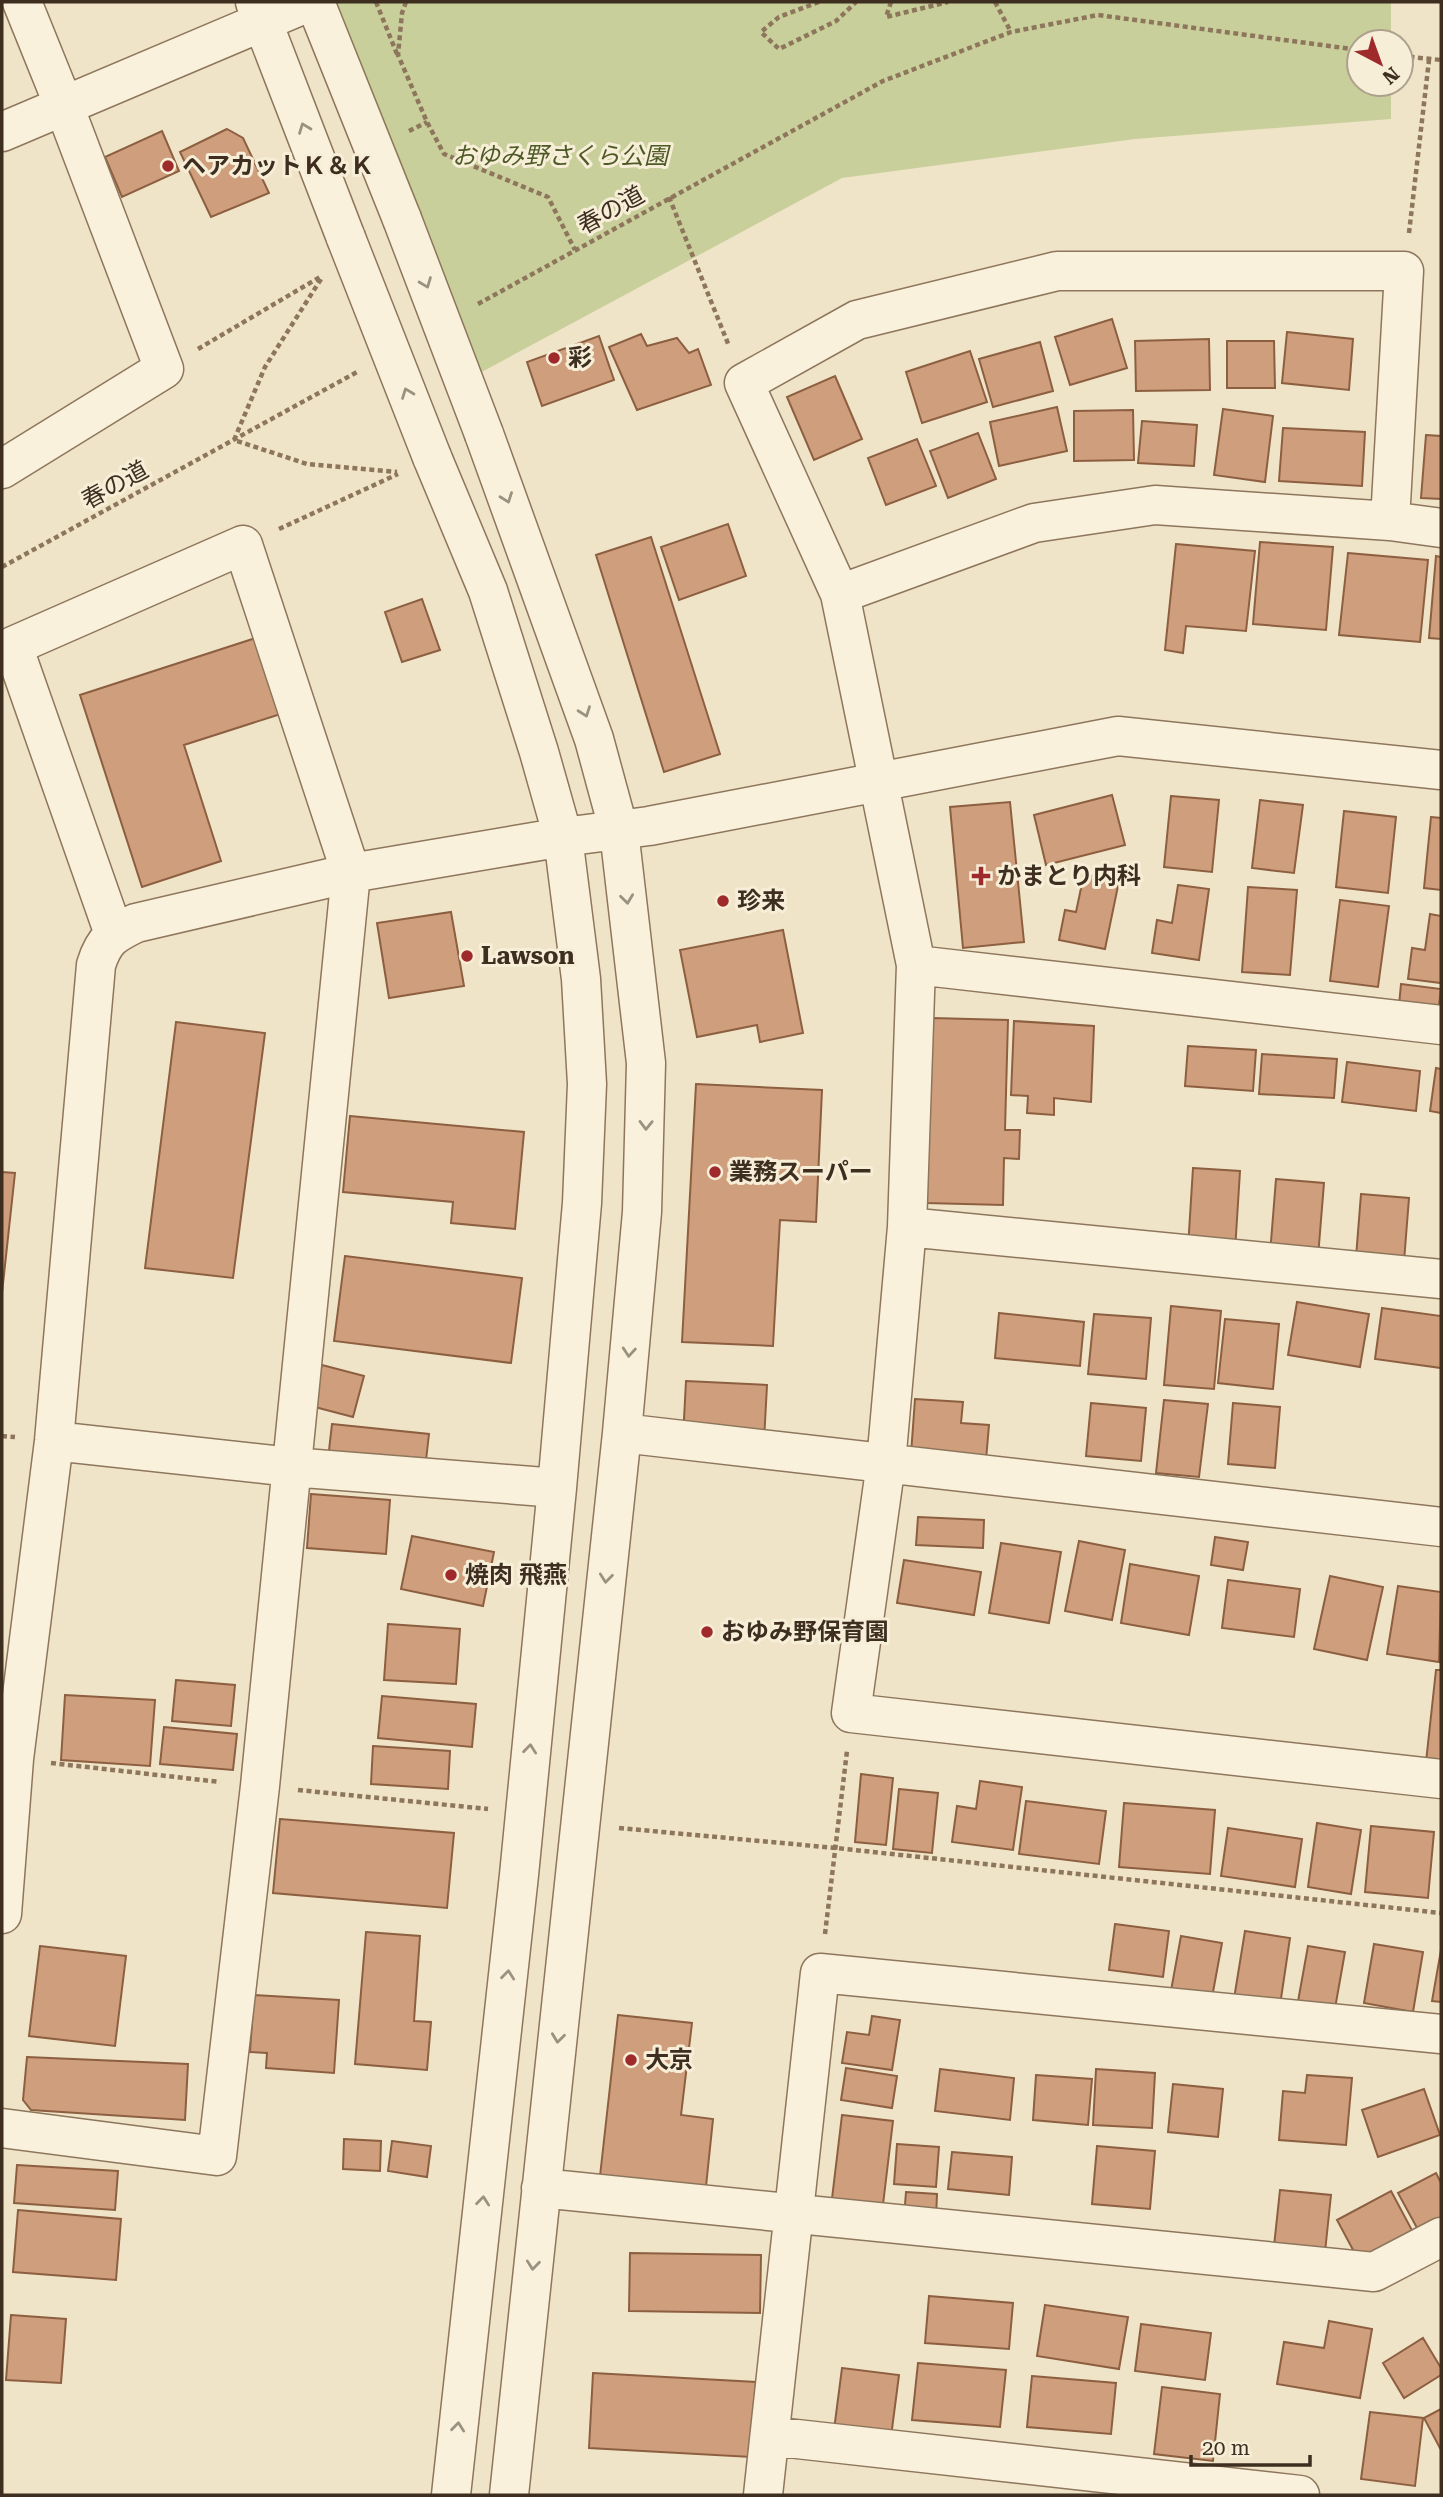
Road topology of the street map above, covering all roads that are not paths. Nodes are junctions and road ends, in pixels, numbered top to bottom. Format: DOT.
graph roads {
  1 [pos="22,2"];
  2 [pos="309,2"];
  3 [pos="315,2"];
  4 [pos="259,11"];
  5 [pos="64,106"];
  6 [pos="2,132"];
  7 [pos="2,469"];
  8 [pos="1390,521"];
  9 [pos="1441,528"];
  10 [pos="840,594"];
  11 [pos="1441,770"];
  12 [pos="880,782"];
  13 [pos="619,831"];
  14 [pos="563,837"];
  15 [pos="351,873"];
  16 [pos="114,934"];
  17 [pos="916,965"];
  18 [pos="1441,1025"];
  19 [pos="907,1227"];
  20 [pos="1441,1279"];
  21 [pos="622,1433"];
  22 [pos="54,1441"];
  23 [pos="886,1463"];
  24 [pos="292,1467"];
  25 [pos="557,1488"];
  26 [pos="1441,1527"];
  27 [pos="1441,1779"];
  28 [pos="2,1914"];
  29 [pos="1441,2034"];
  30 [pos="2,2128"];
  31 [pos="541,2188"];
  32 [pos="794,2214"];
  33 [pos="1441,2237"];
  34 [pos="770,2436"];
  35 [pos="451,2495"];
  36 [pos="509,2495"];
  37 [pos="763,2495"];
  38 [pos="1300,2495"];
  1 -- 5 [label="street"];
  2 -- 4 [label="street"];
  3 -- 13 [label="street, one-way, bridge"];
  4 -- 5 [label="street"];
  14 -- 4 [label="street, one-way, bridge"];
  5 -- 6 [label="street"];
  5 -- 7 [label="street"];
  8 -- 9 [label="street"];
  8 -- 10 [label="street"];
  8 -- 10 [label="street"];
  10 -- 12 [label="street"];
  11 -- 12 [label="street"];
  12 -- 13 [label="street"];
  12 -- 17 [label="street"];
  13 -- 14 [label="street"];
  13 -- 21 [label="street, one-way"];
  14 -- 15 [label="street"];
  14 -- 25 [label="street"];
  15 -- 16 [label="street"];
  15 -- 16 [label="street"];
  15 -- 24 [label="street"];
  16 -- 22 [label="street"];
  17 -- 18 [label="street"];
  17 -- 19 [label="street"];
  19 -- 20 [label="street"];
  19 -- 23 [label="street"];
  21 -- 23 [label="street"];
  21 -- 31 [label="street, one-way"];
  22 -- 24 [label="street"];
  22 -- 28 [label="street"];
  23 -- 26 [label="street"];
  23 -- 27 [label="street"];
  24 -- 25 [label="street"];
  24 -- 30 [label="street"];
  35 -- 25 [label="street, one-way"];
  29 -- 32 [label="street"];
  31 -- 32 [label="street"];
  31 -- 36 [label="street, one-way"];
  32 -- 33 [label="street"];
  32 -- 34 [label="street"];
  34 -- 37 [label="street"];
  34 -- 38 [label="street"];
}
